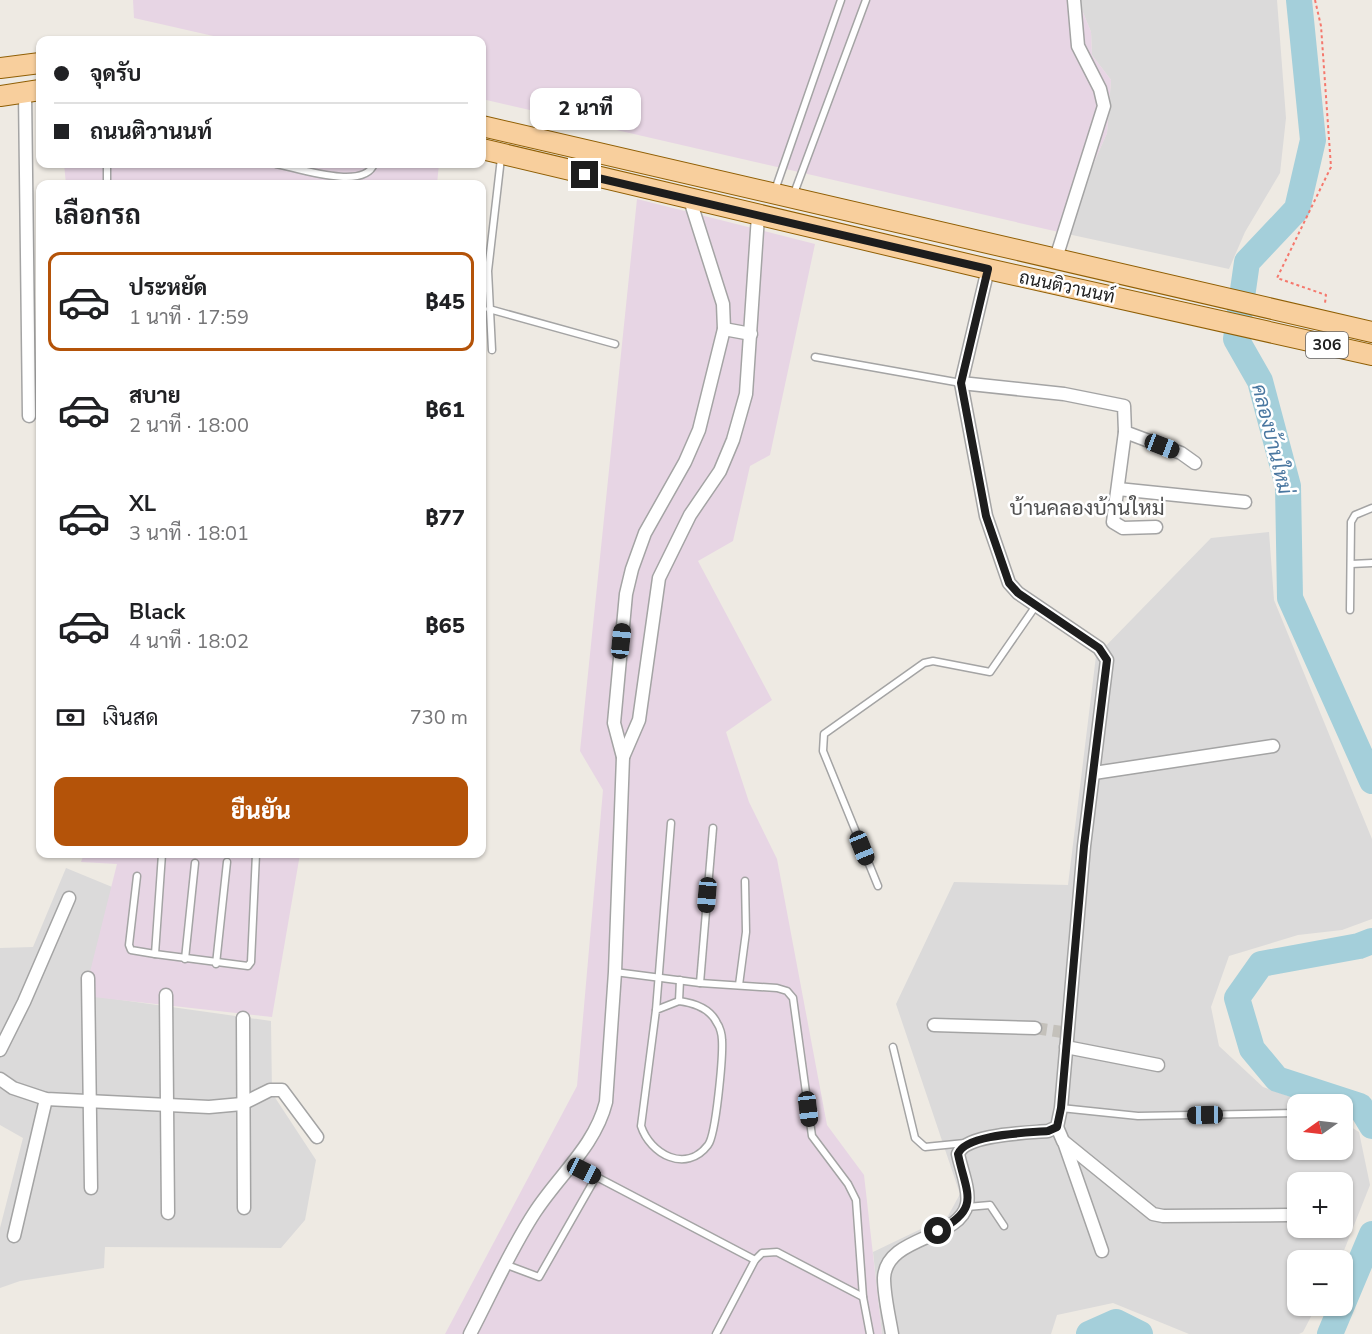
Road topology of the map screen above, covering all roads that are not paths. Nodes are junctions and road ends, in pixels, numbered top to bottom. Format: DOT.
graph roads {
  1 [pos="841,0"];
  2 [pos="866,0"];
  3 [pos="1074,0"];
  4 [pos="36,64"];
  5 [pos="0,68"];
  6 [pos="33,91"];
  7 [pos="0,96"];
  8 [pos="486,127"];
  9 [pos="486,151"];
  10 [pos="502,154"];
  11 [pos="297,168"];
  12 [pos="371,168"];
  13 [pos="783,196"];
  14 [pos="690,200"];
  15 [pos="758,216"];
  16 [pos="1056,258"];
  17 [pos="988,269"];
  18 [pos="489,309"];
  19 [pos="724,329"];
  20 [pos="1372,332"];
  21 [pos="751,334"];
  22 [pos="615,344"];
  23 [pos="492,350"];
  24 [pos="1372,356"];
  25 [pos="815,357"];
  26 [pos="961,383"];
  27 [pos="29,416"];
  28 [pos="1125,432"];
  29 [pos="1195,463"];
  30 [pos="1118,489"];
  31 [pos="1245,502"];
  32 [pos="1372,508"];
  33 [pos="1156,527"];
  34 [pos="1372,563"];
  35 [pos="1351,564"];
  36 [pos="1035,607"];
  37 [pos="1350,610"];
  38 [pos="1273,746"];
  39 [pos="623,757"];
  40 [pos="1094,773"];
  41 [pos="671,823"];
  42 [pos="713,828"];
  43 [pos="162,858"];
  44 [pos="256,858"];
  45 [pos="227,862"];
  46 [pos="195,863"];
  47 [pos="137,876"];
  48 [pos="745,881"];
  49 [pos="878,886"];
  50 [pos="69,898"];
  51 [pos="155,954"];
  52 [pos="185,959"];
  53 [pos="216,964"];
  54 [pos="615,972"];
  55 [pos="658,977"];
  56 [pos="88,978"];
  57 [pos="680,980"];
  58 [pos="700,983"];
  59 [pos="739,985"];
  60 [pos="166,995"];
  61 [pos="679,1001"];
  62 [pos="656,1010"];
  63 [pos="243,1018"];
  64 [pos="934,1025"];
  65 [pos="1035,1028"];
  66 [pos="893,1047"];
  67 [pos="1066,1047"];
  68 [pos="0,1050"];
  69 [pos="1158,1065"];
  70 [pos="0,1079"];
  71 [pos="46,1098"];
  72 [pos="90,1103"];
  73 [pos="242,1104"];
  74 [pos="166,1106"];
  75 [pos="1061,1108"];
  76 [pos="1287,1113"];
  77 [pos="1057,1127"];
  78 [pos="317,1137"];
  79 [pos="1063,1141"];
  80 [pos="966,1143"];
  81 [pos="572,1164"];
  82 [pos="596,1177"];
  83 [pos="91,1188"];
  84 [pos="967,1207"];
  85 [pos="244,1208"];
  86 [pos="168,1213"];
  87 [pos="1287,1215"];
  88 [pos="1004,1226"];
  89 [pos="14,1236"];
  90 [pos="1102,1251"];
  91 [pos="755,1260"];
  92 [pos="507,1265"];
  93 [pos="863,1297"];
  94 [pos="470,1334"];
  95 [pos="716,1334"];
  96 [pos="870,1334"];
  97 [pos="892,1334"];
  1 -- 13 [label="lane"];
  2 -- 13 [label="lane"];
  3 -- 16 [label="street"];
  4 -- 5 [label="main road"];
  6 -- 7 [label="main road"];
  6 -- 27 [label="street"];
  8 -- 13 [label="main road, ถนนติวานนท์ / 306"];
  9 -- 10 [label="main road, ถนนติวานนท์ / 306"];
  10 -- 14 [label="main road, ถนนติวานนท์ / 306"];
  10 -- 18 [label="lane"];
  11 -- 12 [label="lane"];
  13 -- 16 [label="main road, ถนนติวานนท์ / 306"];
  14 -- 15 [label="main road, ถนนติวานนท์ / 306"];
  14 -- 19 [label="street"];
  15 -- 17 [label="main road, ถนนติวานนท์ / 306"];
  15 -- 21 [label="street"];
  16 -- 20 [label="main road, ถนนติวานนท์ / 306"];
  17 -- 24 [label="main road, ถนนติวานนท์ / 306"];
  17 -- 26 [label="street"];
  18 -- 22 [label="lane"];
  18 -- 23 [label="lane"];
  19 -- 21 [label="street"];
  19 -- 39 [label="street"];
  21 -- 39 [label="street"];
  25 -- 26 [label="lane"];
  26 -- 28 [label="street"];
  26 -- 36 [label="street"];
  28 -- 29 [label="street"];
  28 -- 30 [label="street"];
  30 -- 31 [label="street"];
  30 -- 33 [label="street"];
  32 -- 35 [label="lane"];
  34 -- 35 [label="lane"];
  35 -- 37 [label="lane"];
  36 -- 40 [label="street"];
  36 -- 49 [label="lane"];
  38 -- 40 [label="street"];
  39 -- 54 [label="street"];
  40 -- 67 [label="street"];
  41 -- 55 [label="lane"];
  42 -- 58 [label="lane"];
  43 -- 51 [label="lane"];
  44 -- 53 [label="lane"];
  45 -- 53 [label="lane"];
  46 -- 52 [label="lane"];
  47 -- 51 [label="lane"];
  48 -- 59 [label="lane"];
  50 -- 68 [label="street"];
  51 -- 52 [label="lane"];
  52 -- 53 [label="lane"];
  54 -- 55 [label="lane"];
  54 -- 81 [label="street"];
  55 -- 57 [label="lane"];
  55 -- 62 [label="lane"];
  56 -- 72 [label="street"];
  57 -- 58 [label="lane"];
  57 -- 61 [label="lane"];
  58 -- 59 [label="lane"];
  59 -- 93 [label="lane"];
  60 -- 74 [label="street"];
  61 -- 62 [label="lane"];
  61 -- 62 [label="lane"];
  63 -- 73 [label="street"];
  64 -- 65 [label="street"];
  66 -- 80 [label="lane"];
  67 -- 69 [label="street"];
  67 -- 75 [label="street"];
  70 -- 71 [label="street"];
  71 -- 72 [label="street"];
  71 -- 89 [label="street"];
  72 -- 74 [label="street"];
  72 -- 83 [label="street"];
  73 -- 74 [label="street"];
  73 -- 78 [label="street"];
  73 -- 85 [label="street"];
  74 -- 86 [label="street"];
  75 -- 76 [label="lane"];
  75 -- 77 [label="street"];
  77 -- 79 [label="street"];
  77 -- 80 [label="street"];
  79 -- 87 [label="street"];
  79 -- 90 [label="street"];
  80 -- 84 [label="street"];
  81 -- 82 [label="lane"];
  81 -- 92 [label="street"];
  82 -- 91 [label="lane"];
  82 -- 92 [label="lane"];
  84 -- 88 [label="lane"];
  84 -- 97 [label="street"];
  91 -- 93 [label="lane"];
  91 -- 95 [label="lane"];
  92 -- 94 [label="street"];
  93 -- 96 [label="lane"];
}
